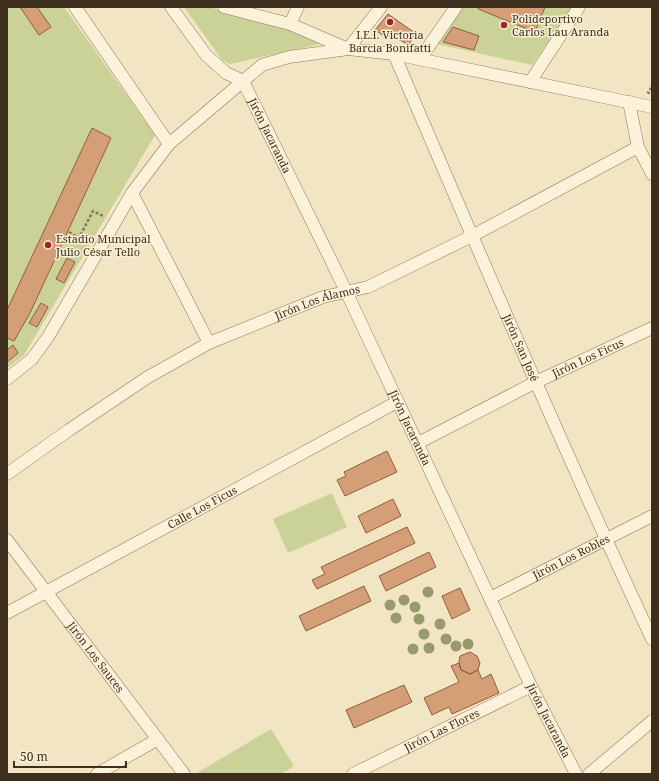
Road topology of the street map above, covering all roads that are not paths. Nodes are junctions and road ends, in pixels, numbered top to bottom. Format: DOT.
graph roads {
  1 [pos="75,7"];
  2 [pos="171,7"];
  3 [pos="224,7"];
  4 [pos="298,7"];
  5 [pos="381,7"];
  6 [pos="456,7"];
  7 [pos="579,7"];
  8 [pos="290,24"];
  9 [pos="348,49"];
  10 [pos="394,54"];
  11 [pos="420,59"];
  12 [pos="243,81"];
  13 [pos="530,82"];
  14 [pos="629,102"];
  15 [pos="652,107"];
  16 [pos="169,144"];
  17 [pos="638,147"];
  18 [pos="652,174"];
  19 [pos="132,193"];
  20 [pos="472,236"];
  21 [pos="346,291"];
  22 [pos="652,328"];
  23 [pos="209,343"];
  24 [pos="7,379"];
  25 [pos="536,382"];
  26 [pos="397,402"];
  27 [pos="418,443"];
  28 [pos="7,474"];
  29 [pos="652,516"];
  30 [pos="7,540"];
  31 [pos="606,540"];
  32 [pos="46,591"];
  33 [pos="490,598"];
  34 [pos="7,613"];
  35 [pos="652,638"];
  36 [pos="531,686"];
  37 [pos="652,721"];
  38 [pos="158,739"];
  39 [pos="97,774"];
  40 [pos="184,774"];
  41 [pos="353,774"];
  42 [pos="576,774"];
  43 [pos="589,774"];
  1 -- 16 [label="street"];
  2 -- 12 [label="street"];
  3 -- 8 [label="street"];
  4 -- 8 [label="street"];
  5 -- 9 [label="street"];
  6 -- 11 [label="street"];
  7 -- 13 [label="street"];
  8 -- 9 [label="street"];
  9 -- 10 [label="street"];
  9 -- 12 [label="street"];
  10 -- 11 [label="street"];
  10 -- 20 [label="street, Jirón San José"];
  11 -- 13 [label="street"];
  12 -- 16 [label="street"];
  12 -- 21 [label="street, Jirón Jacaranda"];
  13 -- 14 [label="street"];
  14 -- 15 [label="street"];
  14 -- 17 [label="street"];
  16 -- 19 [label="street"];
  17 -- 18 [label="street"];
  17 -- 20 [label="street, Jirón Los Álamos"];
  19 -- 23 [label="street"];
  19 -- 24 [label="street"];
  20 -- 21 [label="street, Jirón Los Álamos"];
  20 -- 25 [label="street, Jirón San José"];
  21 -- 23 [label="street, Jirón Los Álamos"];
  21 -- 26 [label="street, Jirón Jacaranda"];
  22 -- 25 [label="street, Jirón Los Ficus"];
  23 -- 28 [label="street, Jirón Los Álamos"];
  25 -- 27 [label="street, Jirón Los Ficus"];
  25 -- 31 [label="street, Jirón San José"];
  26 -- 27 [label="street, Jirón Jacaranda"];
  26 -- 32 [label="street, Calle Los Ficus"];
  27 -- 33 [label="street, Jirón Jacaranda"];
  29 -- 31 [label="street, Jirón Los Robles"];
  30 -- 32 [label="street, Jirón Los Sauces"];
  31 -- 33 [label="street, Jirón Los Robles"];
  31 -- 35 [label="street, Jirón San José"];
  32 -- 34 [label="street, Calle Los Ficus"];
  32 -- 38 [label="street, Jirón Los Sauces"];
  33 -- 36 [label="street, Jirón Jacaranda"];
  36 -- 41 [label="street, Jirón Las Flores"];
  36 -- 42 [label="street, Jirón Jacaranda"];
  37 -- 43 [label="street"];
  38 -- 39 [label="street"];
  38 -- 40 [label="street, Jirón Los Sauces"];
}
